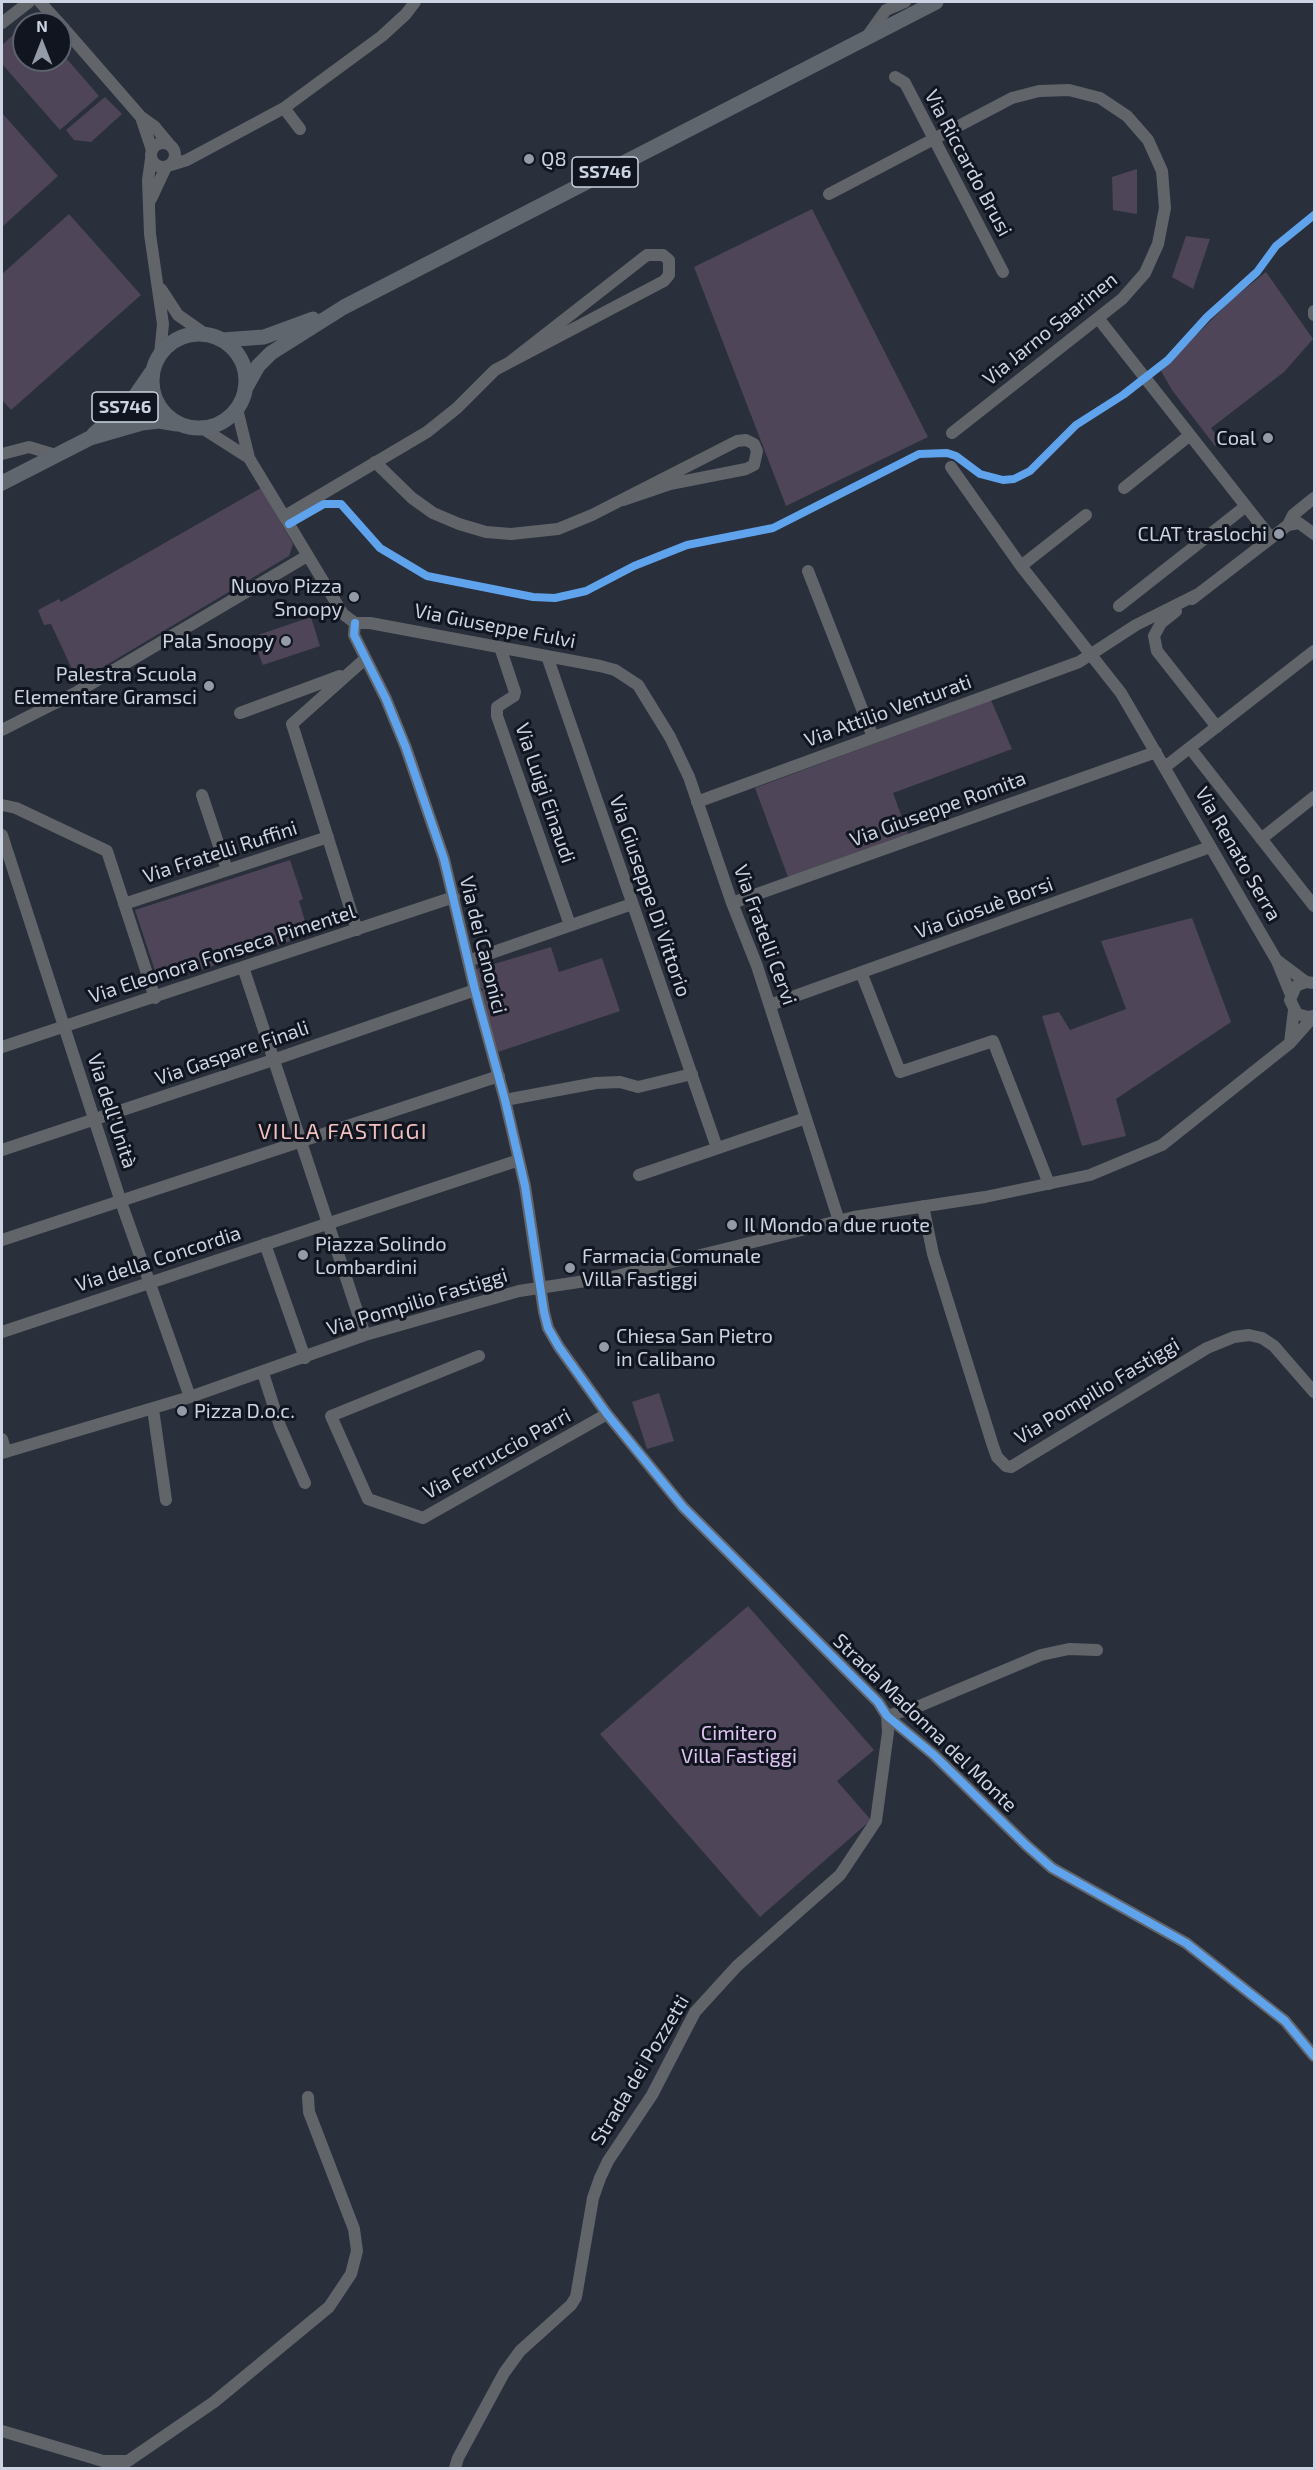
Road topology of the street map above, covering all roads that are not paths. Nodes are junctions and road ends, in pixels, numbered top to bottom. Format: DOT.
graph roads {
  1 [pos="29,2"];
  2 [pos="415,2"];
  3 [pos="905,2"];
  4 [pos="936,2"];
  5 [pos="2,22"];
  6 [pos="72,38"];
  7 [pos="866,38"];
  8 [pos="895,77"];
  9 [pos="284,108"];
  10 [pos="141,117"];
  11 [pos="300,129"];
  12 [pos="934,139"];
  13 [pos="170,146"];
  14 [pos="205,150"];
  15 [pos="151,154"];
  16 [pos="168,166"];
  17 [pos="829,194"];
  18 [pos="149,206"];
  19 [pos="1003,272"];
  20 [pos="157,283"];
  21 [pos="344,307"];
  22 [pos="1098,318"];
  23 [pos="205,334"];
  24 [pos="222,340"];
  25 [pos="160,354"];
  26 [pos="510,362"];
  27 [pos="152,370"];
  28 [pos="245,389"];
  29 [pos="237,409"];
  30 [pos="178,424"];
  31 [pos="202,428"];
  32 [pos="952,433"];
  33 [pos="1190,435"];
  34 [pos="90,438"];
  35 [pos="2,454"];
  36 [pos="56,455"];
  37 [pos="249,458"];
  38 [pos="375,462"];
  39 [pos="951,467"];
  40 [pos="2,483"];
  41 [pos="1124,488"];
  42 [pos="1314,498"];
  43 [pos="623,500"];
  44 [pos="1246,506"];
  45 [pos="1086,515"];
  46 [pos="285,516"];
  47 [pos="1288,525"];
  48 [pos="1314,534"];
  49 [pos="1271,538"];
  50 [pos="307,556"];
  51 [pos="1021,566"];
  52 [pos="808,571"];
  53 [pos="1198,594"];
  54 [pos="1119,606"];
  55 [pos="355,623"];
  56 [pos="500,646"];
  57 [pos="1314,651"];
  58 [pos="1091,654"];
  59 [pos="547,656"];
  60 [pos="365,659"];
  61 [pos="347,673"];
  62 [pos="627,676"];
  63 [pos="240,713"];
  64 [pos="1217,727"];
  65 [pos="2,730"];
  66 [pos="873,737"];
  67 [pos="1190,748"];
  68 [pos="1156,752"];
  69 [pos="1165,767"];
  70 [pos="202,795"];
  71 [pos="1314,797"];
  72 [pos="698,802"];
  73 [pos="2,805"];
  74 [pos="2,835"];
  75 [pos="328,837"];
  76 [pos="1261,839"];
  77 [pos="1210,847"];
  78 [pos="227,870"];
  79 [pos="454,897"];
  80 [pos="732,903"];
  81 [pos="124,904"];
  82 [pos="632,904"];
  83 [pos="1314,906"];
  84 [pos="570,925"];
  85 [pos="357,930"];
  86 [pos="468,961"];
  87 [pos="1276,961"];
  88 [pos="243,967"];
  89 [pos="861,972"];
  90 [pos="1310,982"];
  91 [pos="475,990"];
  92 [pos="1291,995"];
  93 [pos="155,998"];
  94 [pos="770,1005"];
  95 [pos="1293,1010"];
  96 [pos="1314,1016"];
  97 [pos="65,1026"];
  98 [pos="1290,1043"];
  99 [pos="2,1047"];
  100 [pos="273,1060"];
  101 [pos="692,1074"];
  102 [pos="499,1076"];
  103 [pos="506,1100"];
  104 [pos="806,1118"];
  105 [pos="94,1119"];
  106 [pos="301,1143"];
  107 [pos="717,1148"];
  108 [pos="2,1150"];
  109 [pos="519,1160"];
  110 [pos="639,1175"];
  111 [pos="1049,1184"];
  112 [pos="122,1202"];
  113 [pos="923,1206"];
  114 [pos="839,1221"];
  115 [pos="327,1224"];
  116 [pos="2,1240"];
  117 [pos="265,1244"];
  118 [pos="149,1282"];
  119 [pos="542,1287"];
  120 [pos="2,1332"];
  121 [pos="365,1335"];
  122 [pos="479,1356"];
  123 [pos="305,1358"];
  124 [pos="263,1373"];
  125 [pos="1314,1392"];
  126 [pos="190,1398"];
  127 [pos="153,1409"];
  128 [pos="608,1414"];
  129 [pos="2,1439"];
  130 [pos="4,1452"];
  131 [pos="305,1483"];
  132 [pos="166,1500"];
  133 [pos="1097,1650"];
  134 [pos="887,1716"];
  135 [pos="1314,2056"];
  136 [pos="308,2097"];
  137 [pos="2,2431"];
  138 [pos="455,2469"];
  1 -- 5 [label="street"];
  2 -- 9 [label="street"];
  3 -- 7 [label="street"];
  4 -- 7 [label="main road"];
  6 -- 10 [label="street"];
  7 -- 21 [label="main road, SS746"];
  8 -- 12 [label="street, Via Riccardo Brusi"];
  9 -- 11 [label="street"];
  9 -- 14 [label="street"];
  10 -- 13 [label="street"];
  10 -- 15 [label="street"];
  12 -- 17 [label="street, Via Jarno Saarinen"];
  12 -- 19 [label="street, Via Riccardo Brusi"];
  12 -- 22 [label="street, Via Jarno Saarinen"];
  13 -- 14 [label="street"];
  13 -- 15 [label="street"];
  13 -- 16 [label="street"];
  14 -- 16 [label="street"];
  15 -- 16 [label="street"];
  15 -- 18 [label="street"];
  16 -- 18 [label="street"];
  18 -- 20 [label="street"];
  20 -- 23 [label="street"];
  20 -- 25 [label="street"];
  21 -- 24 [label="main road, SS746"];
  21 -- 28 [label="main road, SS746"];
  22 -- 32 [label="street, Via Jarno Saarinen"];
  22 -- 33 [label="street"];
  23 -- 24 [label="main road, SS746"];
  23 -- 25 [label="main road, SS746"];
  24 -- 28 [label="main road, SS746"];
  25 -- 27 [label="main road, SS746"];
  26 -- 26 [label="street"];
  26 -- 38 [label="street"];
  27 -- 30 [label="main road, SS746"];
  27 -- 34 [label="main road, SS746"];
  28 -- 29 [label="main road, SS746"];
  29 -- 31 [label="main road"];
  29 -- 37 [label="street, Via dei Canonici"];
  30 -- 31 [label="main road, SS746"];
  30 -- 34 [label="main road, SS746"];
  31 -- 37 [label="street, Via dei Canonici"];
  33 -- 41 [label="street"];
  33 -- 44 [label="street"];
  34 -- 36 [label="main road, SS746"];
  35 -- 36 [label="street"];
  36 -- 40 [label="main road, SS746"];
  37 -- 46 [label="street, Via dei Canonici"];
  38 -- 43 [label="street"];
  38 -- 46 [label="street"];
  39 -- 51 [label="street, Via Renato Serra"];
  42 -- 47 [label="street"];
  43 -- 43 [label="street"];
  44 -- 49 [label="street"];
  44 -- 54 [label="street"];
  45 -- 51 [label="street"];
  46 -- 50 [label="street, Via dei Canonici"];
  47 -- 48 [label="street"];
  47 -- 49 [label="street"];
  49 -- 53 [label="street"];
  50 -- 55 [label="street, Via dei Canonici"];
  50 -- 65 [label="street"];
  51 -- 58 [label="street, Via Renato Serra"];
  52 -- 66 [label="street"];
  53 -- 58 [label="street"];
  53 -- 64 [label="street"];
  55 -- 56 [label="street, Via Giuseppe Fulvi"];
  55 -- 60 [label="street, Via dei Canonici"];
  56 -- 59 [label="street, Via Giuseppe Fulvi"];
  56 -- 84 [label="street, Via Luigi Einaudi"];
  57 -- 64 [label="street"];
  58 -- 66 [label="street, Via Attilio Venturati"];
  58 -- 68 [label="street, Via Renato Serra"];
  59 -- 62 [label="street, Via Giuseppe Fulvi"];
  59 -- 82 [label="street, Via Giuseppe Di Vittorio"];
  60 -- 61 [label="street"];
  60 -- 79 [label="street, Via dei Canonici"];
  61 -- 63 [label="street"];
  61 -- 75 [label="street"];
  62 -- 72 [label="street, Via Fratelli Cervi"];
  64 -- 67 [label="street"];
  66 -- 72 [label="street, Via Attilio Venturati"];
  67 -- 69 [label="street"];
  67 -- 76 [label="street, Via Renato Serra"];
  68 -- 69 [label="street, Via Renato Serra"];
  68 -- 80 [label="street, Via Giuseppe Romita"];
  69 -- 77 [label="street, Via Renato Serra"];
  70 -- 78 [label="street"];
  71 -- 76 [label="street, Via Renato Serra"];
  72 -- 80 [label="street, Via Fratelli Cervi"];
  73 -- 81 [label="street"];
  74 -- 97 [label="street, Via dell'Unità"];
  75 -- 78 [label="street, Via Fratelli Ruffini"];
  75 -- 85 [label="street"];
  76 -- 83 [label="street, Via Renato Serra"];
  77 -- 87 [label="street, Via Renato Serra"];
  77 -- 89 [label="street, Via Giosuè Borsi"];
  78 -- 81 [label="street, Via Fratelli Ruffini"];
  79 -- 85 [label="street, Via Eleonora Fonseca Pimentel"];
  79 -- 86 [label="street, Via dei Canonici"];
  80 -- 94 [label="street, Via Fratelli Cervi"];
  81 -- 93 [label="street"];
  82 -- 84 [label="street"];
  82 -- 101 [label="street, Via Giuseppe Di Vittorio"];
  84 -- 86 [label="street"];
  85 -- 88 [label="street, Via Eleonora Fonseca Pimentel"];
  86 -- 91 [label="street, Via dei Canonici"];
  87 -- 90 [label="street, Via Renato Serra"];
  87 -- 92 [label="street, Via Renato Serra"];
  88 -- 93 [label="street, Via Eleonora Fonseca Pimentel"];
  88 -- 100 [label="street"];
  89 -- 94 [label="street, Via Giosuè Borsi"];
  89 -- 111 [label="street"];
  90 -- 92 [label="street"];
  91 -- 100 [label="street, Via Gaspare Finali"];
  91 -- 102 [label="street, Via dei Canonici"];
  92 -- 95 [label="street, Via Renato Serra"];
  93 -- 97 [label="street, Via Eleonora Fonseca Pimentel"];
  94 -- 104 [label="street, Via Fratelli Cervi"];
  95 -- 96 [label="street"];
  95 -- 98 [label="street"];
  96 -- 98 [label="street, Via Pompilio Fastiggi"];
  97 -- 99 [label="street, Via Eleonora Fonseca Pimentel"];
  97 -- 105 [label="street, Via dell'Unità"];
  98 -- 111 [label="street, Via Pompilio Fastiggi"];
  100 -- 105 [label="street, Via Gaspare Finali"];
  100 -- 106 [label="street"];
  101 -- 103 [label="street"];
  101 -- 107 [label="street, Via Giuseppe Di Vittorio"];
  102 -- 103 [label="street, Via dei Canonici"];
  102 -- 106 [label="street"];
  103 -- 109 [label="street, Via dei Canonici"];
  104 -- 107 [label="street"];
  104 -- 114 [label="street, Via Fratelli Cervi"];
  105 -- 108 [label="street, Via Gaspare Finali"];
  105 -- 112 [label="street, Via dell'Unità"];
  106 -- 112 [label="street"];
  106 -- 115 [label="street"];
  107 -- 110 [label="street"];
  109 -- 115 [label="street, Via della Concordia"];
  109 -- 119 [label="street, Via dei Canonici"];
  111 -- 113 [label="street, Via Pompilio Fastiggi"];
  112 -- 116 [label="street"];
  112 -- 118 [label="street, Via dell'Unità"];
  113 -- 114 [label="street, Via Pompilio Fastiggi"];
  113 -- 125 [label="street, Via Pompilio Fastiggi"];
  114 -- 119 [label="street, Via Pompilio Fastiggi"];
  115 -- 117 [label="street, Via della Concordia"];
  115 -- 121 [label="street"];
  117 -- 118 [label="street, Via della Concordia"];
  117 -- 123 [label="street"];
  118 -- 120 [label="street, Via della Concordia"];
  118 -- 126 [label="street, Via dell'Unità"];
  119 -- 121 [label="street, Via Pompilio Fastiggi"];
  119 -- 128 [label="street, Strada Madonna del Monte"];
  121 -- 123 [label="street, Via Pompilio Fastiggi"];
  122 -- 128 [label="street, Via Ferruccio Parri"];
  123 -- 124 [label="street, Via Pompilio Fastiggi"];
  124 -- 126 [label="street, Via Pompilio Fastiggi"];
  124 -- 131 [label="street"];
  126 -- 127 [label="street, Via Pompilio Fastiggi"];
  127 -- 130 [label="street, Via Pompilio Fastiggi"];
  127 -- 132 [label="street"];
  128 -- 134 [label="street, Strada Madonna del Monte"];
  129 -- 130 [label="street"];
  133 -- 134 [label="street, Strada Madonna del Monte"];
  134 -- 135 [label="street, Strada Madonna del Monte"];
  134 -- 138 [label="street, Strada dei Pozzetti"];
  136 -- 137 [label="street"];
}
